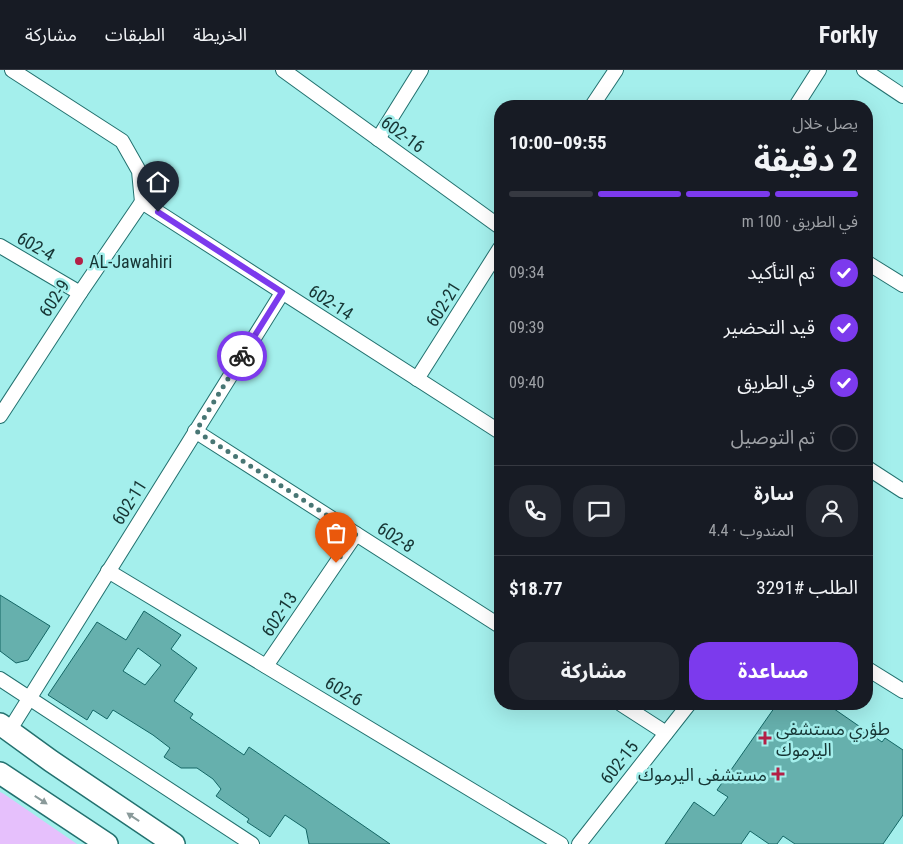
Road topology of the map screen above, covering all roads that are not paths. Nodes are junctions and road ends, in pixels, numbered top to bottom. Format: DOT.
graph roads {
  1 [pos="12,70"];
  2 [pos="283,70"];
  3 [pos="421,70"];
  4 [pos="616,70"];
  5 [pos="820,70"];
  6 [pos="864,70"];
  7 [pos="903,96"];
  8 [pos="596,100"];
  9 [pos="800,100"];
  10 [pos="378,139"];
  11 [pos="142,202"];
  12 [pos="494,223"];
  13 [pos="0,246"];
  14 [pos="494,257"];
  15 [pos="873,266"];
  16 [pos="903,285"];
  17 [pos="282,292"];
  18 [pos="80,293"];
  19 [pos="417,379"];
  20 [pos="0,416"];
  21 [pos="494,428"];
  22 [pos="196,431"];
  23 [pos="873,472"];
  24 [pos="903,491"];
  25 [pos="356,534"];
  26 [pos="108,571"];
  27 [pos="494,622"];
  28 [pos="266,666"];
  29 [pos="873,672"];
  30 [pos="0,678"];
  31 [pos="903,691"];
  32 [pos="31,698"];
  33 [pos="630,710"];
  34 [pos="684,710"];
  35 [pos="5,728"];
  36 [pos="666,733"];
  37 [pos="0,774"];
  38 [pos="107,844"];
  39 [pos="174,844"];
  40 [pos="252,844"];
  41 [pos="561,844"];
  42 [pos="579,844"];
  1 -- 11 [label="street"];
  2 -- 10 [label="street, 602-16"];
  3 -- 10 [label="street"];
  4 -- 8 [label="street"];
  5 -- 9 [label="street"];
  6 -- 7 [label="street"];
  10 -- 12 [label="street, 602-16"];
  11 -- 17 [label="street, 602-14"];
  11 -- 18 [label="street, 602-9"];
  13 -- 18 [label="street, 602-4"];
  14 -- 19 [label="street, 602-21"];
  15 -- 16 [label="street"];
  17 -- 19 [label="street, 602-14"];
  17 -- 22 [label="street, 602-11"];
  18 -- 20 [label="street, 602-9"];
  19 -- 21 [label="street, 602-14"];
  22 -- 25 [label="street, 602-8"];
  22 -- 26 [label="street, 602-11"];
  23 -- 24 [label="street"];
  25 -- 27 [label="street, 602-8"];
  25 -- 28 [label="street, 602-13"];
  26 -- 28 [label="street, 602-6"];
  26 -- 32 [label="street, 602-11"];
  28 -- 41 [label="street, 602-6"];
  29 -- 31 [label="street"];
  30 -- 32 [label="street"];
  32 -- 35 [label="street, 602-11"];
  32 -- 40 [label="street"];
  33 -- 36 [label="street"];
  34 -- 36 [label="street, 602-15"];
  39 -- 35 [label="main road, one-way"];
  36 -- 42 [label="street, 602-15"];
  37 -- 38 [label="main road, one-way"];
}
